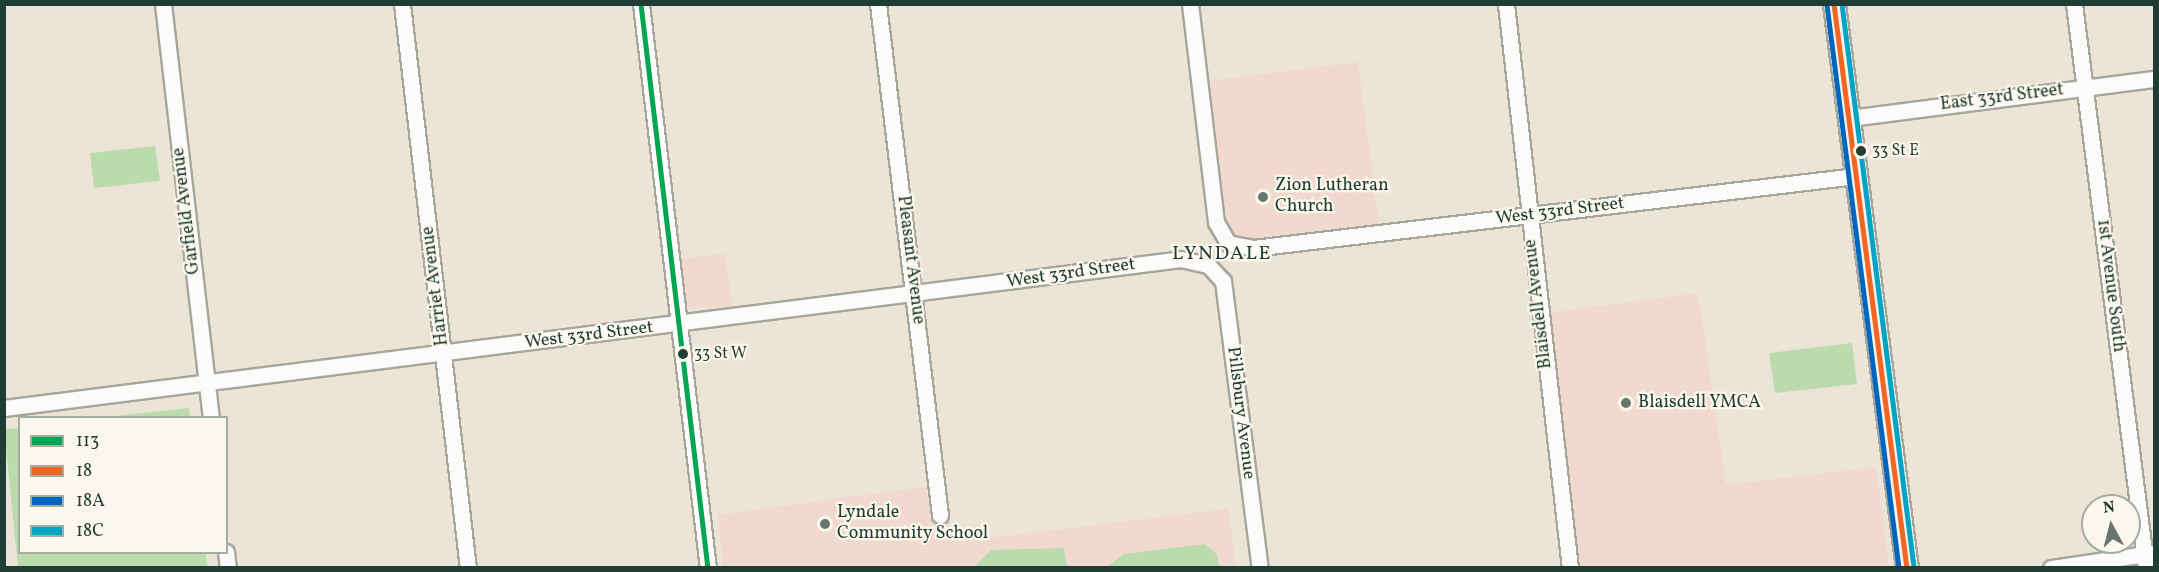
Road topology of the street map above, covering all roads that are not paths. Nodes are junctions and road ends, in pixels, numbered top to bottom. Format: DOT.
graph roads {
  1 [pos="163,4"];
  2 [pos="402,4"];
  3 [pos="641,4"];
  4 [pos="878,4"];
  5 [pos="1190,4"];
  6 [pos="1506,4"];
  7 [pos="1834,4"];
  8 [pos="2074,4"];
  9 [pos="2154,79"];
  10 [pos="2084,87"];
  11 [pos="1849,118"];
  12 [pos="1856,176"];
  13 [pos="1530,215"];
  14 [pos="1208,265"];
  15 [pos="915,296"];
  16 [pos="679,325"];
  17 [pos="444,355"];
  18 [pos="207,383"];
  19 [pos="4,408"];
  20 [pos="211,416"];
  21 [pos="940,515"];
  22 [pos="2148,558"];
  23 [pos="468,567"];
  24 [pos="708,567"];
  25 [pos="1260,567"];
  26 [pos="1570,567"];
  27 [pos="1907,567"];
  28 [pos="2051,567"];
  1 -- 18 [label="street, Garfield Avenue"];
  2 -- 17 [label="street, Harriet Avenue"];
  3 -- 16 [label="street"];
  4 -- 15 [label="street, Pleasant Avenue"];
  5 -- 13 [label="street, West 33rd Street"];
  6 -- 13 [label="street, Blaisdell Avenue"];
  7 -- 11 [label="main road"];
  8 -- 10 [label="street, 1st Avenue South"];
  9 -- 10 [label="street, East 33rd Street"];
  10 -- 11 [label="street, East 33rd Street"];
  10 -- 22 [label="street, 1st Avenue South"];
  11 -- 12 [label="main road"];
  12 -- 13 [label="street, West 33rd Street"];
  12 -- 27 [label="main road"];
  13 -- 26 [label="street, Blaisdell Avenue"];
  14 -- 15 [label="street, West 33rd Street"];
  14 -- 25 [label="street, Pillsbury Avenue"];
  15 -- 16 [label="street, West 33rd Street"];
  15 -- 21 [label="street, Pleasant Avenue"];
  16 -- 17 [label="street, West 33rd Street"];
  16 -- 24 [label="street"];
  17 -- 18 [label="street, West 33rd Street"];
  17 -- 23 [label="street, Harriet Avenue"];
  18 -- 19 [label="street, West 33rd Street"];
  18 -- 20 [label="street, Garfield Avenue"];
  22 -- 28 [label="street"];
}
